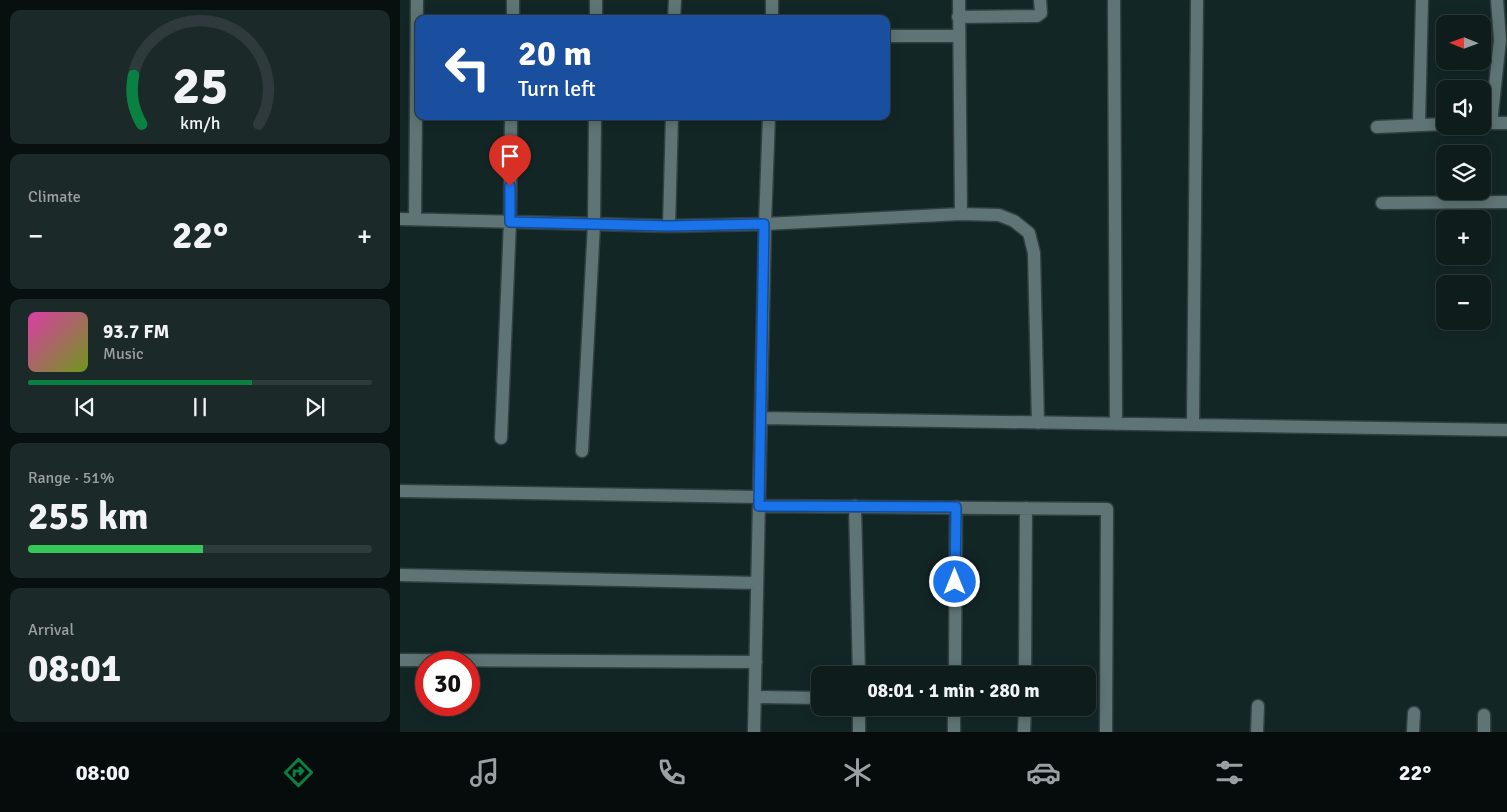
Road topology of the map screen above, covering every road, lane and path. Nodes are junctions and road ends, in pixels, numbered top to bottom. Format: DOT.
graph roads {
  1 [pos="417,0"];
  2 [pos="513,0"];
  3 [pos="596,0"];
  4 [pos="675,0"];
  5 [pos="772,0"];
  6 [pos="959,0"];
  7 [pos="1040,0"];
  8 [pos="1114,0"];
  9 [pos="1197,0"];
  10 [pos="1422,0"];
  11 [pos="1497,0"];
  12 [pos="417,15"];
  13 [pos="513,15"];
  14 [pos="596,15"];
  15 [pos="674,15"];
  16 [pos="772,15"];
  17 [pos="958,17"];
  18 [pos="890,36"];
  19 [pos="958,36"];
  20 [pos="1503,40"];
  21 [pos="1491,102"];
  22 [pos="416,120"];
  23 [pos="511,120"];
  24 [pos="595,120"];
  25 [pos="672,120"];
  26 [pos="769,120"];
  27 [pos="1491,123"];
  28 [pos="1507,123"];
  29 [pos="1436,124"];
  30 [pos="1419,125"];
  31 [pos="1376,127"];
  32 [pos="1382,202"];
  33 [pos="1507,202"];
  34 [pos="961,214"];
  35 [pos="400,219"];
  36 [pos="415,219"];
  37 [pos="510,222"];
  38 [pos="594,224"];
  39 [pos="764,224"];
  40 [pos="669,226"];
  41 [pos="761,418"];
  42 [pos="1038,423"];
  43 [pos="1116,424"];
  44 [pos="1193,425"];
  45 [pos="1507,430"];
  46 [pos="501,438"];
  47 [pos="582,451"];
  48 [pos="400,491"];
  49 [pos="759,501"];
  50 [pos="855,506"];
  51 [pos="956,507"];
  52 [pos="1026,508"];
  53 [pos="400,575"];
  54 [pos="757,583"];
  55 [pos="400,660"];
  56 [pos="756,662"];
  57 [pos="859,666"];
  58 [pos="955,666"];
  59 [pos="1025,666"];
  60 [pos="755,697"];
  61 [pos="811,698"];
  62 [pos="1258,706"];
  63 [pos="1414,713"];
  64 [pos="1484,715"];
  65 [pos="860,716"];
  66 [pos="954,716"];
  67 [pos="1025,716"];
  68 [pos="754,732"];
  69 [pos="859,732"];
  70 [pos="954,732"];
  71 [pos="1024,732"];
  72 [pos="1106,732"];
  73 [pos="1257,732"];
  74 [pos="1412,732"];
  75 [pos="1484,732"];
  1 -- 12 [label="street"];
  2 -- 13 [label="street"];
  3 -- 14 [label="street"];
  4 -- 15 [label="street"];
  5 -- 16 [label="street"];
  6 -- 17 [label="street"];
  7 -- 17 [label="street"];
  8 -- 43 [label="street"];
  9 -- 44 [label="street"];
  10 -- 30 [label="street"];
  11 -- 20 [label="street"];
  17 -- 19 [label="street"];
  18 -- 19 [label="street"];
  19 -- 34 [label="street"];
  20 -- 21 [label="street"];
  22 -- 36 [label="street"];
  23 -- 37 [label="street"];
  24 -- 38 [label="street"];
  25 -- 40 [label="street"];
  26 -- 39 [label="street"];
  27 -- 28 [label="street"];
  29 -- 30 [label="street"];
  30 -- 31 [label="street"];
  32 -- 33 [label="street"];
  34 -- 39 [label="street"];
  34 -- 42 [label="street"];
  35 -- 36 [label="street"];
  36 -- 37 [label="street"];
  37 -- 38 [label="street"];
  37 -- 46 [label="street"];
  38 -- 40 [label="street"];
  38 -- 47 [label="street"];
  39 -- 40 [label="street"];
  39 -- 41 [label="street"];
  41 -- 42 [label="street"];
  41 -- 49 [label="street"];
  42 -- 43 [label="street"];
  43 -- 44 [label="street"];
  44 -- 45 [label="street"];
  48 -- 49 [label="street"];
  49 -- 50 [label="street"];
  49 -- 54 [label="street"];
  50 -- 51 [label="street"];
  50 -- 57 [label="street"];
  51 -- 52 [label="street"];
  51 -- 58 [label="street"];
  52 -- 59 [label="street"];
  52 -- 72 [label="street"];
  53 -- 54 [label="street"];
  54 -- 56 [label="street"];
  55 -- 56 [label="street"];
  56 -- 60 [label="street"];
  60 -- 61 [label="street"];
  60 -- 68 [label="street"];
  62 -- 73 [label="street"];
  63 -- 74 [label="street"];
  64 -- 75 [label="street"];
  65 -- 69 [label="street"];
  66 -- 70 [label="street"];
  67 -- 71 [label="street"];
}
